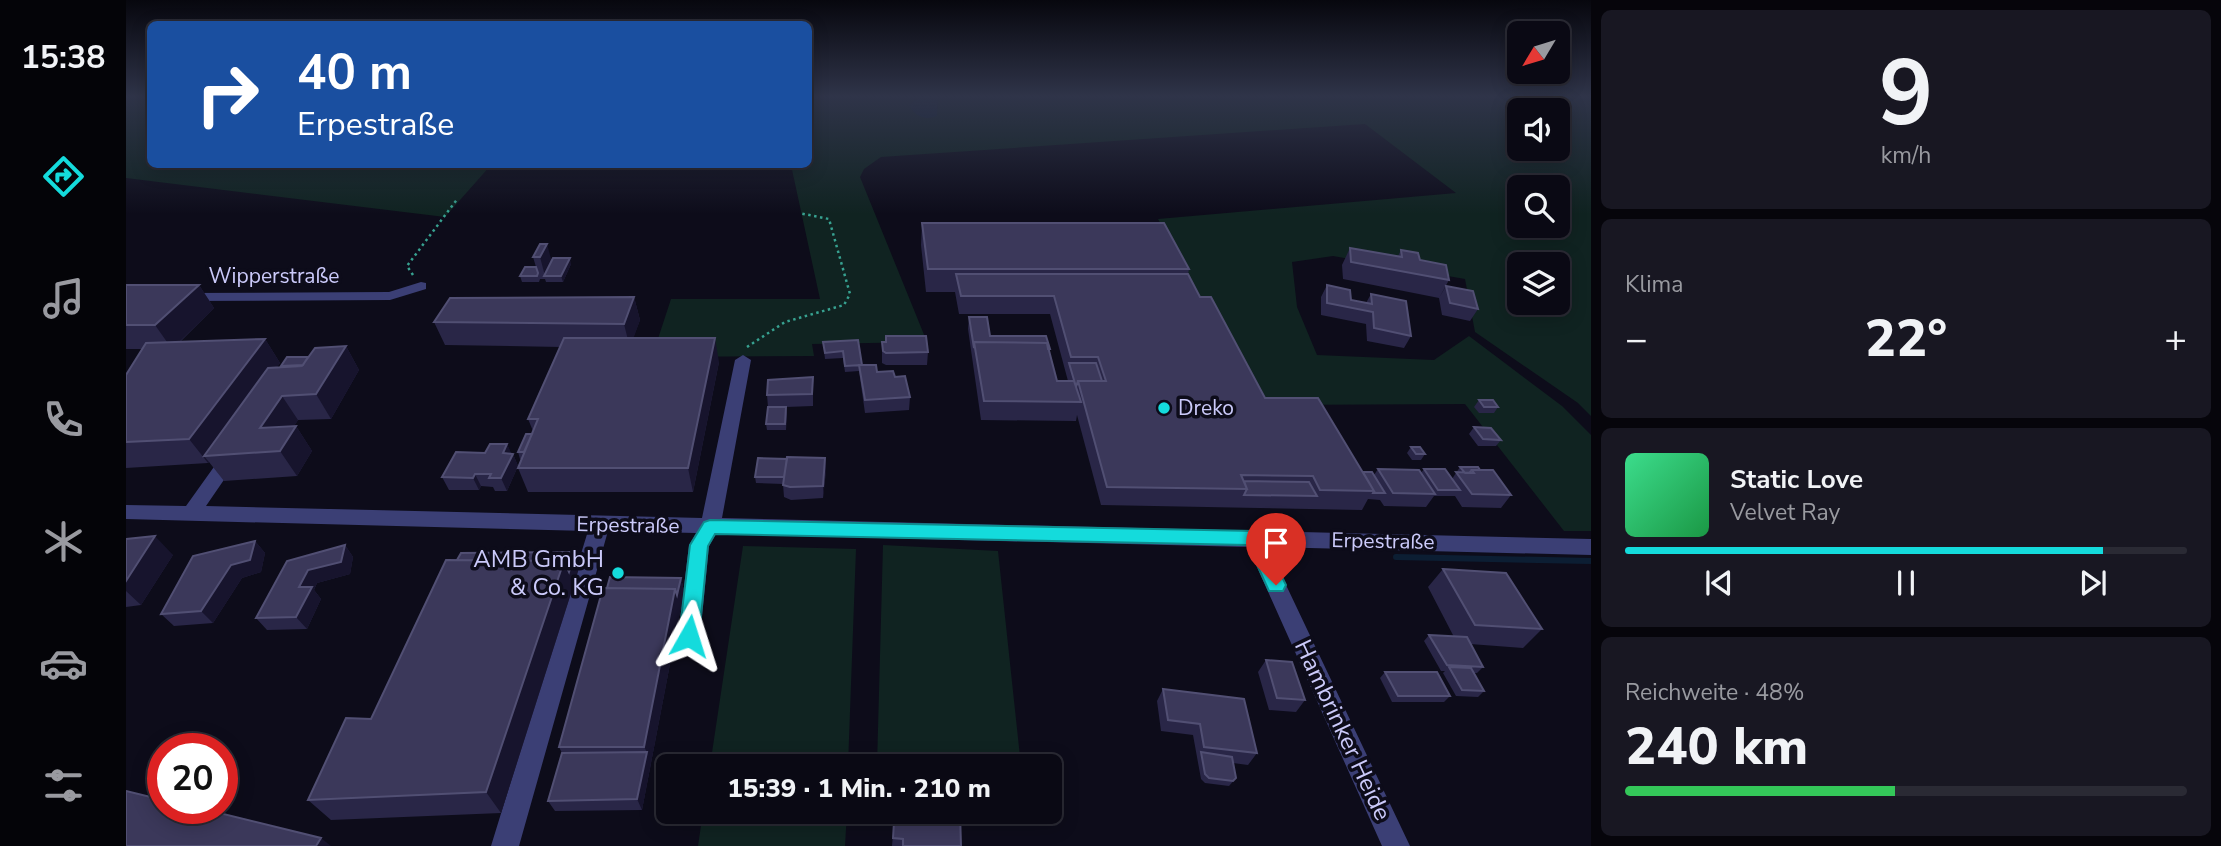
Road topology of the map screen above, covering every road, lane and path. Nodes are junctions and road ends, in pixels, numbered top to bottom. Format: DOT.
graph roads {
  1 [pos="458,198"];
  2 [pos="799,213"];
  3 [pos="421,286"];
  4 [pos="172,297"];
  5 [pos="743,359"];
  6 [pos="246,434"];
  7 [pos="126,512"];
  8 [pos="190,515"];
  9 [pos="600,524"];
  10 [pos="710,527"];
  11 [pos="1254,538"];
  12 [pos="1591,547"];
  13 [pos="689,636"];
  14 [pos="505,846"];
  15 [pos="1396,846"];
  1 -- 3 [label="path"];
  2 -- 5 [label="path"];
  3 -- 4 [label="street, Wipperstraße"];
  5 -- 10 [label="street"];
  6 -- 8 [label="street"];
  7 -- 8 [label="street, Erpestraße"];
  8 -- 9 [label="street, Erpestraße"];
  9 -- 10 [label="street, Erpestraße"];
  9 -- 14 [label="street"];
  10 -- 11 [label="street, Erpestraße"];
  10 -- 13 [label="street"];
  11 -- 12 [label="street, Erpestraße"];
  11 -- 15 [label="street, Hambrinker Heide"];
}
